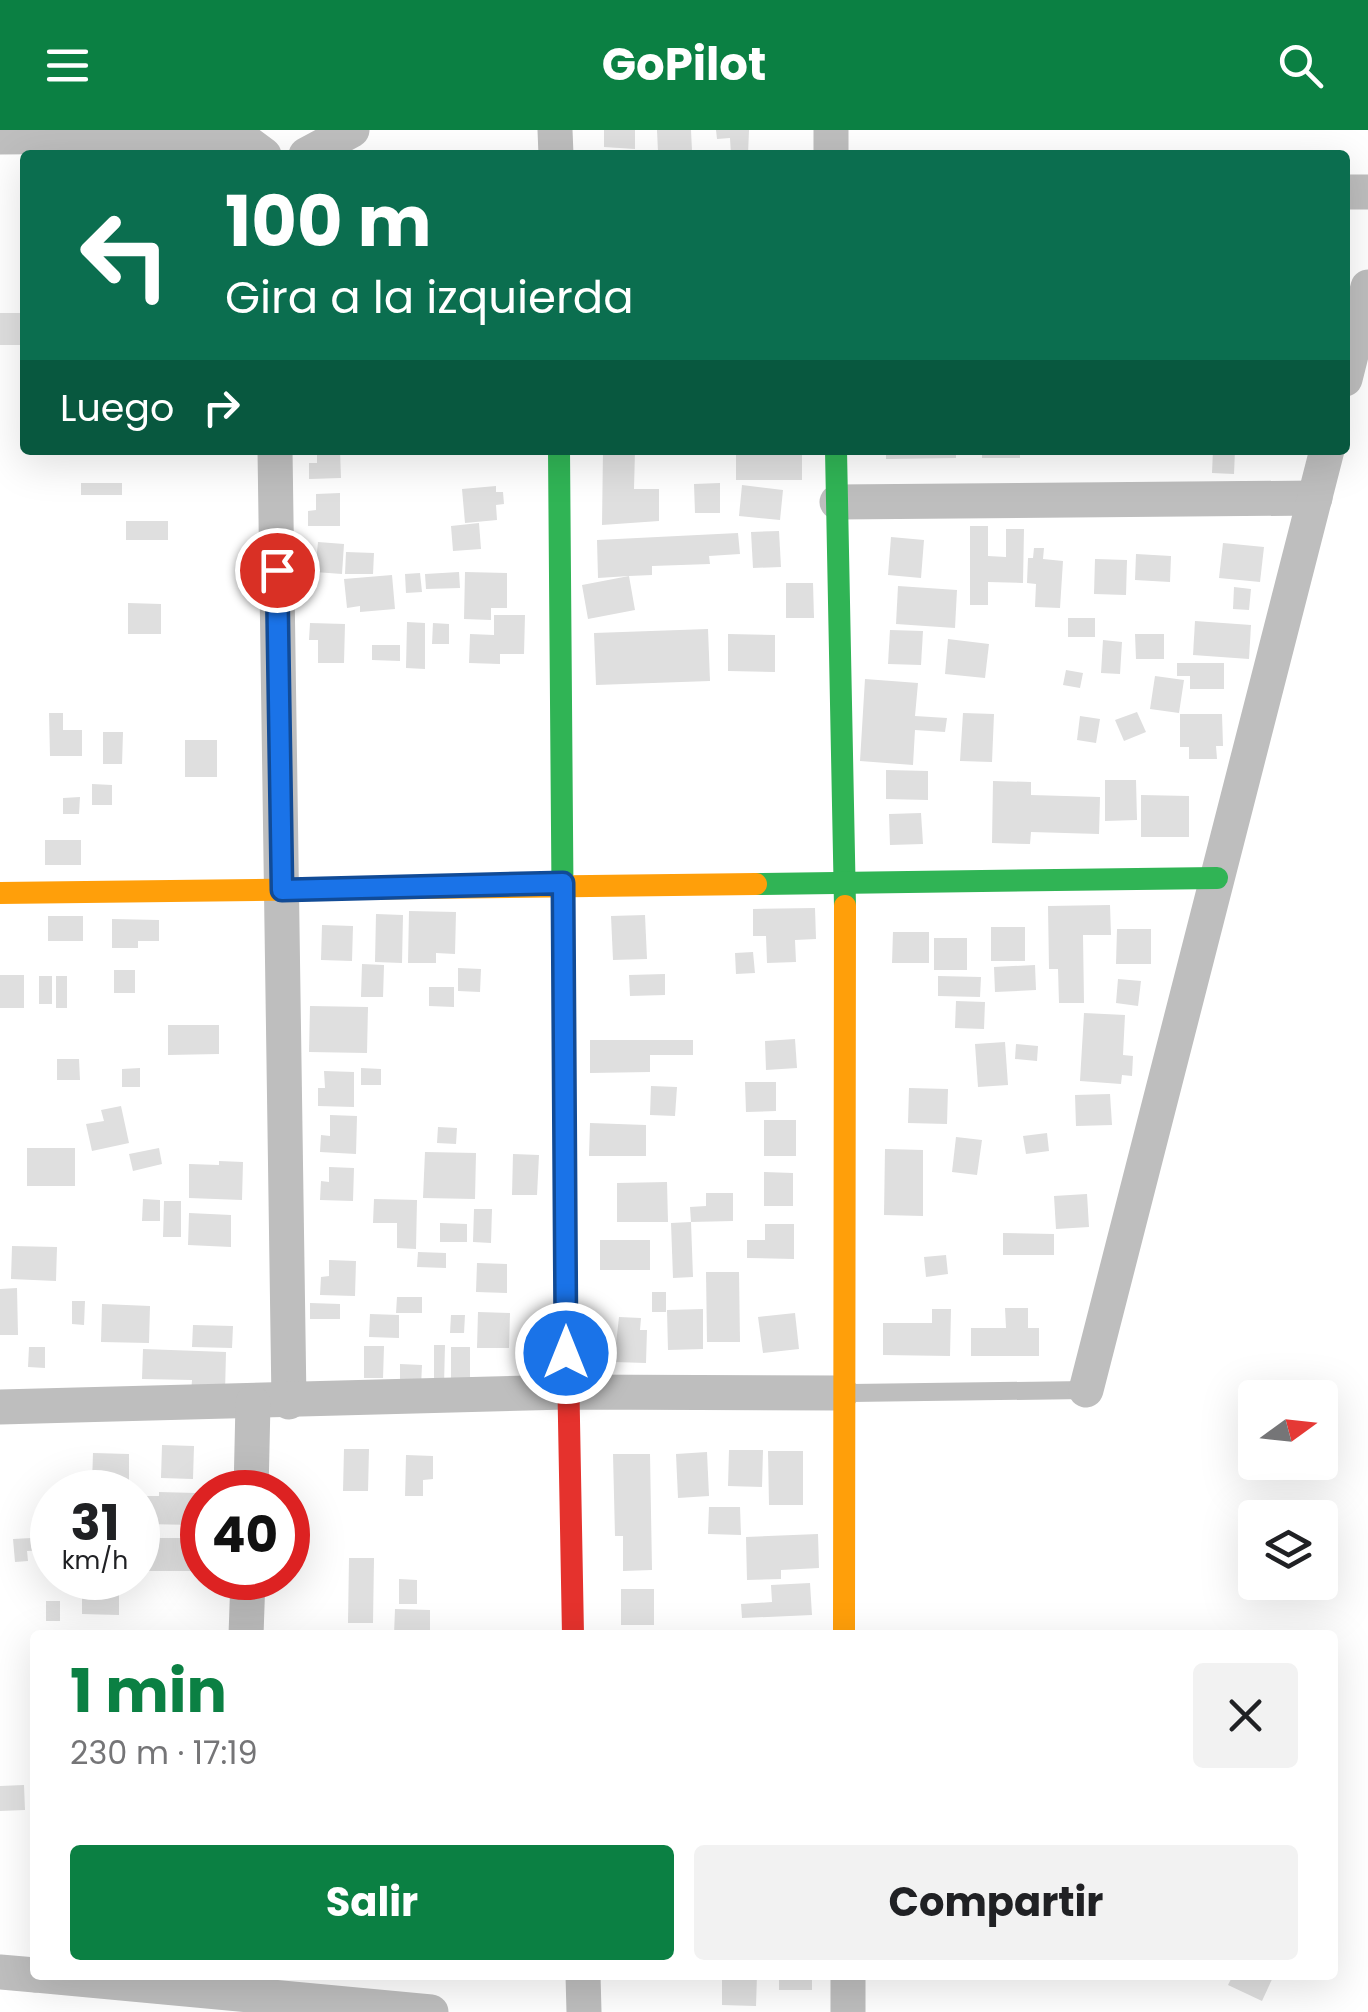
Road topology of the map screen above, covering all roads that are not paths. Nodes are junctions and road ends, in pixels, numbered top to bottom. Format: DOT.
graph roads {
  1 [pos="352,130"];
  2 [pos="0,136"];
  3 [pos="258,150"];
  4 [pos="315,150"];
  5 [pos="1368,287"];
  6 [pos="1350,359"];
  7 [pos="276,455"];
  8 [pos="560,455"];
  9 [pos="836,455"];
  10 [pos="1326,455"];
  11 [pos="1315,498"];
  12 [pos="837,502"];
  13 [pos="1217,878"];
  14 [pos="844,882"];
  15 [pos="563,883"];
  16 [pos="282,890"];
  17 [pos="0,893"];
  18 [pos="1086,1390"];
  19 [pos="566,1392"];
  20 [pos="840,1394"];
  21 [pos="288,1402"];
  22 [pos="253,1403"];
  23 [pos="0,1407"];
  24 [pos="251,1470"];
  25 [pos="247,1600"];
  26 [pos="246,1630"];
  27 [pos="573,1630"];
  28 [pos="844,1630"];
  29 [pos="0,1972"];
  30 [pos="30,1975"];
  31 [pos="86,1980"];
  32 [pos="583,1980"];
  33 [pos="848,1980"];
  34 [pos="220,1993"];
  35 [pos="431,2012"];
  36 [pos="584,2012"];
  37 [pos="848,2012"];
  1 -- 4 [label="street"];
  2 -- 3 [label="street"];
  5 -- 6 [label="street"];
  7 -- 16 [label="street"];
  8 -- 15 [label="street"];
  9 -- 12 [label="street"];
  10 -- 11 [label="street"];
  11 -- 12 [label="street"];
  11 -- 13 [label="street"];
  12 -- 14 [label="street"];
  13 -- 14 [label="street"];
  13 -- 18 [label="street"];
  14 -- 15 [label="street"];
  14 -- 20 [label="street"];
  15 -- 16 [label="street"];
  15 -- 19 [label="street"];
  16 -- 17 [label="street"];
  16 -- 21 [label="street"];
  18 -- 20 [label="lane"];
  19 -- 20 [label="street"];
  19 -- 21 [label="street"];
  19 -- 27 [label="street"];
  20 -- 28 [label="street"];
  21 -- 22 [label="street"];
  22 -- 23 [label="street"];
  22 -- 24 [label="street"];
  25 -- 26 [label="street"];
  29 -- 30 [label="street"];
  31 -- 34 [label="street"];
  32 -- 36 [label="street"];
  33 -- 37 [label="street"];
  34 -- 35 [label="street"];
}
